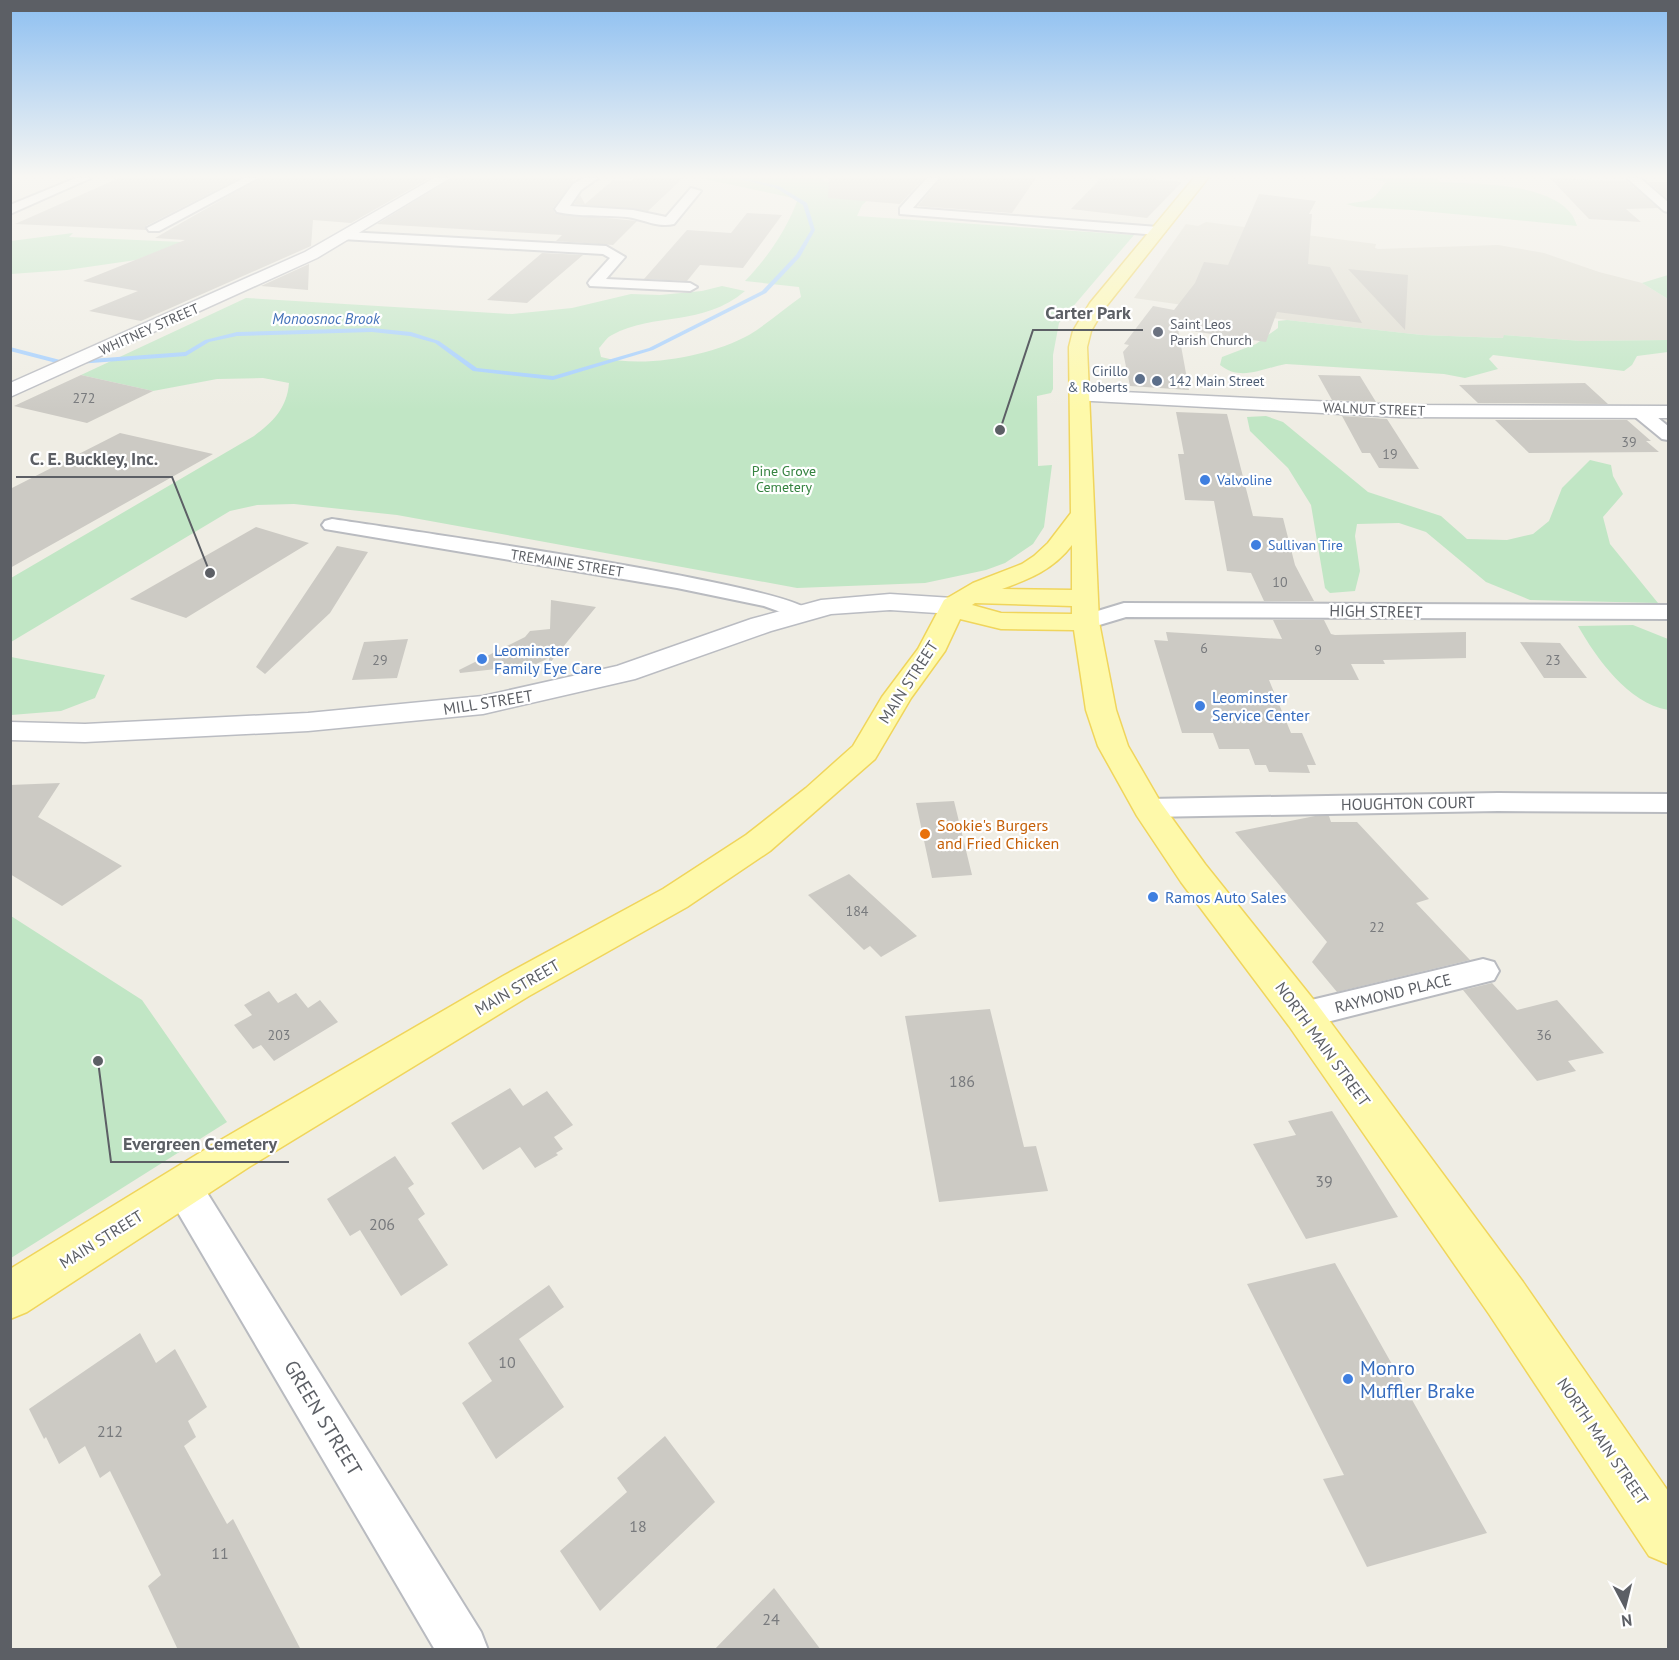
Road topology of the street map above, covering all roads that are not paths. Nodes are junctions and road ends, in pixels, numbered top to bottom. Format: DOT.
graph roads {
  1 [pos="308,255"];
  2 [pos="615,255"];
  3 [pos="1138,255"];
  4 [pos="690,287"];
  5 [pos="10,391"];
  6 [pos="1080,396"];
  7 [pos="1640,412"];
  8 [pos="1668,412"];
  9 [pos="1668,435"];
  10 [pos="1084,512"];
  11 [pos="332,525"];
  12 [pos="953,606"];
  13 [pos="1086,610"];
  14 [pos="800,612"];
  15 [pos="1668,612"];
  16 [pos="10,731"];
  17 [pos="1668,803"];
  18 [pos="1148,808"];
  19 [pos="1483,971"];
  20 [pos="1304,1015"];
  21 [pos="183,1187"];
  22 [pos="10,1296"];
  23 [pos="1668,1537"];
  24 [pos="463,1650"];
  1 -- 5 [label="main road, WHITNEY STREET"];
  2 -- 4 [label="street"];
  3 -- 6 [label="main road"];
  6 -- 7 [label="main road, WALNUT STREET"];
  6 -- 10 [label="main road"];
  7 -- 8 [label="main road, WALNUT STREET"];
  7 -- 9 [label="street"];
  10 -- 12 [label="main road"];
  10 -- 13 [label="main road, NORTH MAIN STREET"];
  11 -- 14 [label="street, TREMAINE STREET"];
  12 -- 13 [label="main road"];
  12 -- 14 [label="main road, MILL STREET"];
  12 -- 21 [label="main road, MAIN STREET"];
  13 -- 15 [label="street, HIGH STREET"];
  13 -- 18 [label="main road, NORTH MAIN STREET"];
  14 -- 16 [label="main road, MILL STREET"];
  17 -- 18 [label="street, HOUGHTON COURT"];
  18 -- 20 [label="main road, NORTH MAIN STREET"];
  19 -- 20 [label="street, RAYMOND PLACE"];
  20 -- 23 [label="main road, NORTH MAIN STREET"];
  21 -- 22 [label="main road, MAIN STREET"];
  21 -- 24 [label="street, GREEN STREET"];
}
